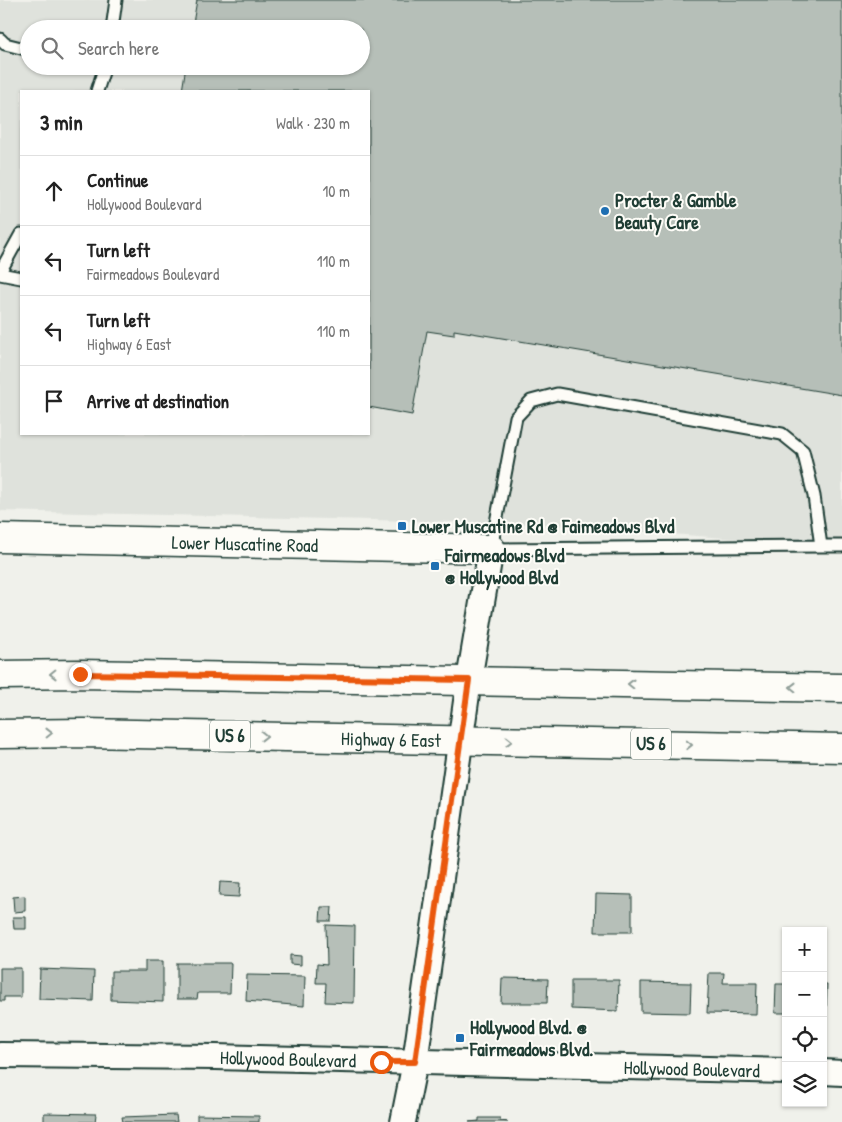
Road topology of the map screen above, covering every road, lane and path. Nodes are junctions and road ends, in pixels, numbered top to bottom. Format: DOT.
graph roads {
  1 [pos="116,0"];
  2 [pos="113,20"];
  3 [pos="0,39"];
  4 [pos="20,48"];
  5 [pos="101,75"];
  6 [pos="97,90"];
  7 [pos="20,236"];
  8 [pos="0,273"];
  9 [pos="20,278"];
  10 [pos="0,538"];
  11 [pos="821,546"];
  12 [pos="842,546"];
  13 [pos="490,549"];
  14 [pos="0,675"];
  15 [pos="469,680"];
  16 [pos="842,688"];
  17 [pos="0,734"];
  18 [pos="461,740"];
  19 [pos="842,748"];
  20 [pos="0,1055"];
  21 [pos="415,1062"];
  22 [pos="782,1071"];
  23 [pos="827,1072"];
  24 [pos="842,1073"];
  25 [pos="403,1122"];
  1 -- 2 [label="lane"];
  3 -- 4 [label="lane"];
  5 -- 6 [label="lane"];
  7 -- 8 [label="lane"];
  8 -- 9 [label="lane"];
  10 -- 13 [label="main road, Lower Muscatine Road"];
  11 -- 12 [label="lane"];
  11 -- 13 [label="lane"];
  11 -- 13 [label="lane"];
  13 -- 15 [label="street"];
  15 -- 14 [label="main road, one-way"];
  16 -- 15 [label="main road, one-way"];
  15 -- 18 [label="street"];
  17 -- 18 [label="main road, Highway 6 East / US 6, one-way"];
  18 -- 19 [label="main road, Highway 6 East / US 6, one-way"];
  18 -- 21 [label="street"];
  20 -- 21 [label="street, Hollywood Boulevard"];
  21 -- 22 [label="street, Hollywood Boulevard"];
  21 -- 25 [label="street"];
  23 -- 24 [label="street"];
}
